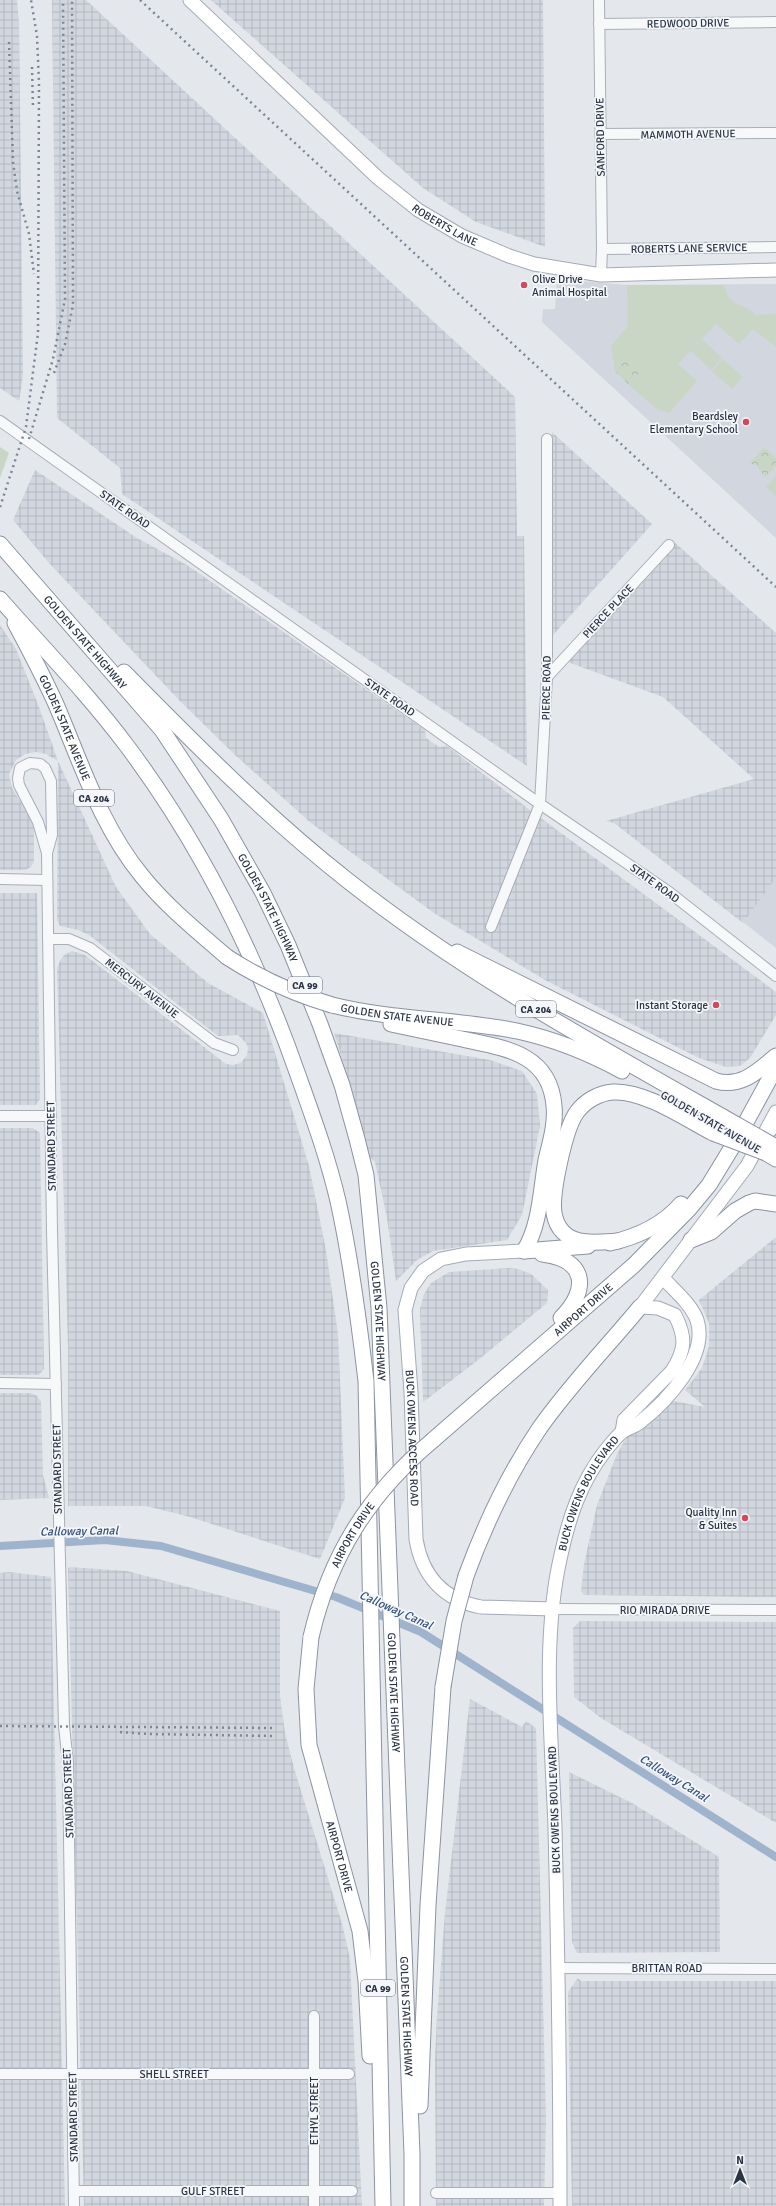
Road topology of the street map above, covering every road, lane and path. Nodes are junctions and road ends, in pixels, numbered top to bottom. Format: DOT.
graph roads {
  1 [pos="190,0"];
  2 [pos="599,0"];
  3 [pos="776,22"];
  4 [pos="599,24"];
  5 [pos="776,133"];
  6 [pos="600,134"];
  7 [pos="776,248"];
  8 [pos="602,249"];
  9 [pos="776,270"];
  10 [pos="600,275"];
  11 [pos="0,422"];
  12 [pos="547,439"];
  13 [pos="0,544"];
  14 [pos="669,545"];
  15 [pos="33,580"];
  16 [pos="3,603"];
  17 [pos="546,677"];
  18 [pos="540,804"];
  19 [pos="47,853"];
  20 [pos="0,879"];
  21 [pos="47,880"];
  22 [pos="491,927"];
  23 [pos="423,937"];
  24 [pos="48,939"];
  25 [pos="776,976"];
  26 [pos="332,1006"];
  27 [pos="233,1050"];
  28 [pos="776,1056"];
  29 [pos="776,1067"];
  30 [pos="776,1112"];
  31 [pos="0,1116"];
  32 [pos="51,1116"];
  33 [pos="776,1123"];
  34 [pos="721,1124"];
  35 [pos="770,1137"];
  36 [pos="773,1153"];
  37 [pos="716,1172"];
  38 [pos="776,1204"];
  39 [pos="691,1240"];
  40 [pos="618,1241"];
  41 [pos="524,1251"];
  42 [pos="663,1278"];
  43 [pos="640,1307"];
  44 [pos="510,1372"];
  45 [pos="0,1383"];
  46 [pos="56,1384"];
  47 [pos="622,1432"];
  48 [pos="554,1609"];
  49 [pos="776,1610"];
  50 [pos="559,1968"];
  51 [pos="776,1969"];
  52 [pos="314,2016"];
  53 [pos="0,2074"];
  54 [pos="73,2074"];
  55 [pos="314,2074"];
  56 [pos="348,2074"];
  57 [pos="382,2154"];
  58 [pos="412,2154"];
  59 [pos="74,2191"];
  60 [pos="314,2191"];
  61 [pos="352,2191"];
  62 [pos="436,2193"];
  63 [pos="560,2200"];
  64 [pos="74,2206"];
  65 [pos="314,2206"];
  66 [pos="383,2206"];
  67 [pos="412,2206"];
  1 -- 10 [label="main road, ROBERTS LANE"];
  2 -- 4 [label="street, SANFORD DRIVE"];
  3 -- 4 [label="street, REDWOOD DRIVE"];
  4 -- 6 [label="street, SANFORD DRIVE"];
  5 -- 6 [label="street, MAMMOTH AVENUE"];
  6 -- 8 [label="street, SANFORD DRIVE"];
  7 -- 8 [label="street, ROBERTS LANE SERVICE"];
  8 -- 10 [label="street, SANFORD DRIVE"];
  9 -- 10 [label="main road, ROBERTS LANE"];
  11 -- 18 [label="street, STATE ROAD"];
  12 -- 17 [label="street, PIERCE ROAD"];
  13 -- 15 [label="highway, GOLDEN STATE HIGHWAY / CA 99"];
  14 -- 17 [label="street, PIERCE PLACE"];
  15 -- 23 [label="highway, GOLDEN STATE AVENUE / CA 204"];
  15 -- 58 [label="highway, GOLDEN STATE HIGHWAY / CA 99"];
  16 -- 26 [label="highway, GOLDEN STATE AVENUE / CA 204, bridge"];
  16 -- 57 [label="highway, GOLDEN STATE HIGHWAY / CA 99, bridge"];
  17 -- 18 [label="street, PIERCE ROAD"];
  18 -- 22 [label="street, PIERCE ROAD"];
  18 -- 25 [label="street, STATE ROAD"];
  19 -- 19 [label="street, STANDARD STREET"];
  19 -- 21 [label="street, STANDARD STREET"];
  20 -- 21 [label="street"];
  21 -- 24 [label="street, STANDARD STREET"];
  23 -- 28 [label="highway"];
  23 -- 34 [label="highway, GOLDEN STATE AVENUE / CA 204"];
  24 -- 27 [label="street, MERCURY AVENUE"];
  24 -- 32 [label="street, STANDARD STREET"];
  26 -- 34 [label="highway, GOLDEN STATE AVENUE / CA 204"];
  26 -- 41 [label="highway"];
  29 -- 37 [label="highway, AIRPORT DRIVE"];
  30 -- 35 [label="main road"];
  31 -- 32 [label="street"];
  32 -- 46 [label="street, STANDARD STREET"];
  33 -- 35 [label="highway"];
  34 -- 35 [label="highway, bridge"];
  34 -- 36 [label="highway, GOLDEN STATE AVENUE / CA 204, bridge"];
  34 -- 36 [label="highway, bridge"];
  34 -- 40 [label="highway"];
  35 -- 39 [label="main road"];
  37 -- 40 [label="highway"];
  37 -- 44 [label="highway, AIRPORT DRIVE"];
  38 -- 39 [label="highway"];
  39 -- 42 [label="main road"];
  40 -- 41 [label="highway"];
  41 -- 44 [label="highway"];
  41 -- 48 [label="main road, BUCK OWENS ACCESS ROAD"];
  42 -- 43 [label="main road"];
  42 -- 47 [label="main road, BUCK OWENS BOULEVARD"];
  43 -- 47 [label="main road, BUCK OWENS BOULEVARD"];
  43 -- 58 [label="highway, bridge"];
  44 -- 57 [label="highway, AIRPORT DRIVE, bridge"];
  45 -- 46 [label="street"];
  46 -- 54 [label="street, STANDARD STREET"];
  47 -- 48 [label="main road, BUCK OWENS BOULEVARD"];
  48 -- 49 [label="street, RIO MIRADA DRIVE"];
  48 -- 50 [label="main road, BUCK OWENS BOULEVARD"];
  50 -- 51 [label="street, BRITTAN ROAD"];
  50 -- 63 [label="main road, BUCK OWENS BOULEVARD"];
  52 -- 55 [label="street, ETHYL STREET"];
  53 -- 54 [label="street, SHELL STREET"];
  54 -- 55 [label="street, SHELL STREET"];
  54 -- 59 [label="street, STANDARD STREET"];
  55 -- 56 [label="street, SHELL STREET"];
  55 -- 60 [label="street, ETHYL STREET"];
  57 -- 66 [label="highway, GOLDEN STATE HIGHWAY / CA 99"];
  58 -- 67 [label="highway, GOLDEN STATE HIGHWAY / CA 99"];
  59 -- 60 [label="street, GULF STREET"];
  59 -- 64 [label="street, STANDARD STREET"];
  60 -- 61 [label="street, GULF STREET"];
  60 -- 65 [label="street, ETHYL STREET"];
  62 -- 63 [label="street"];
}
